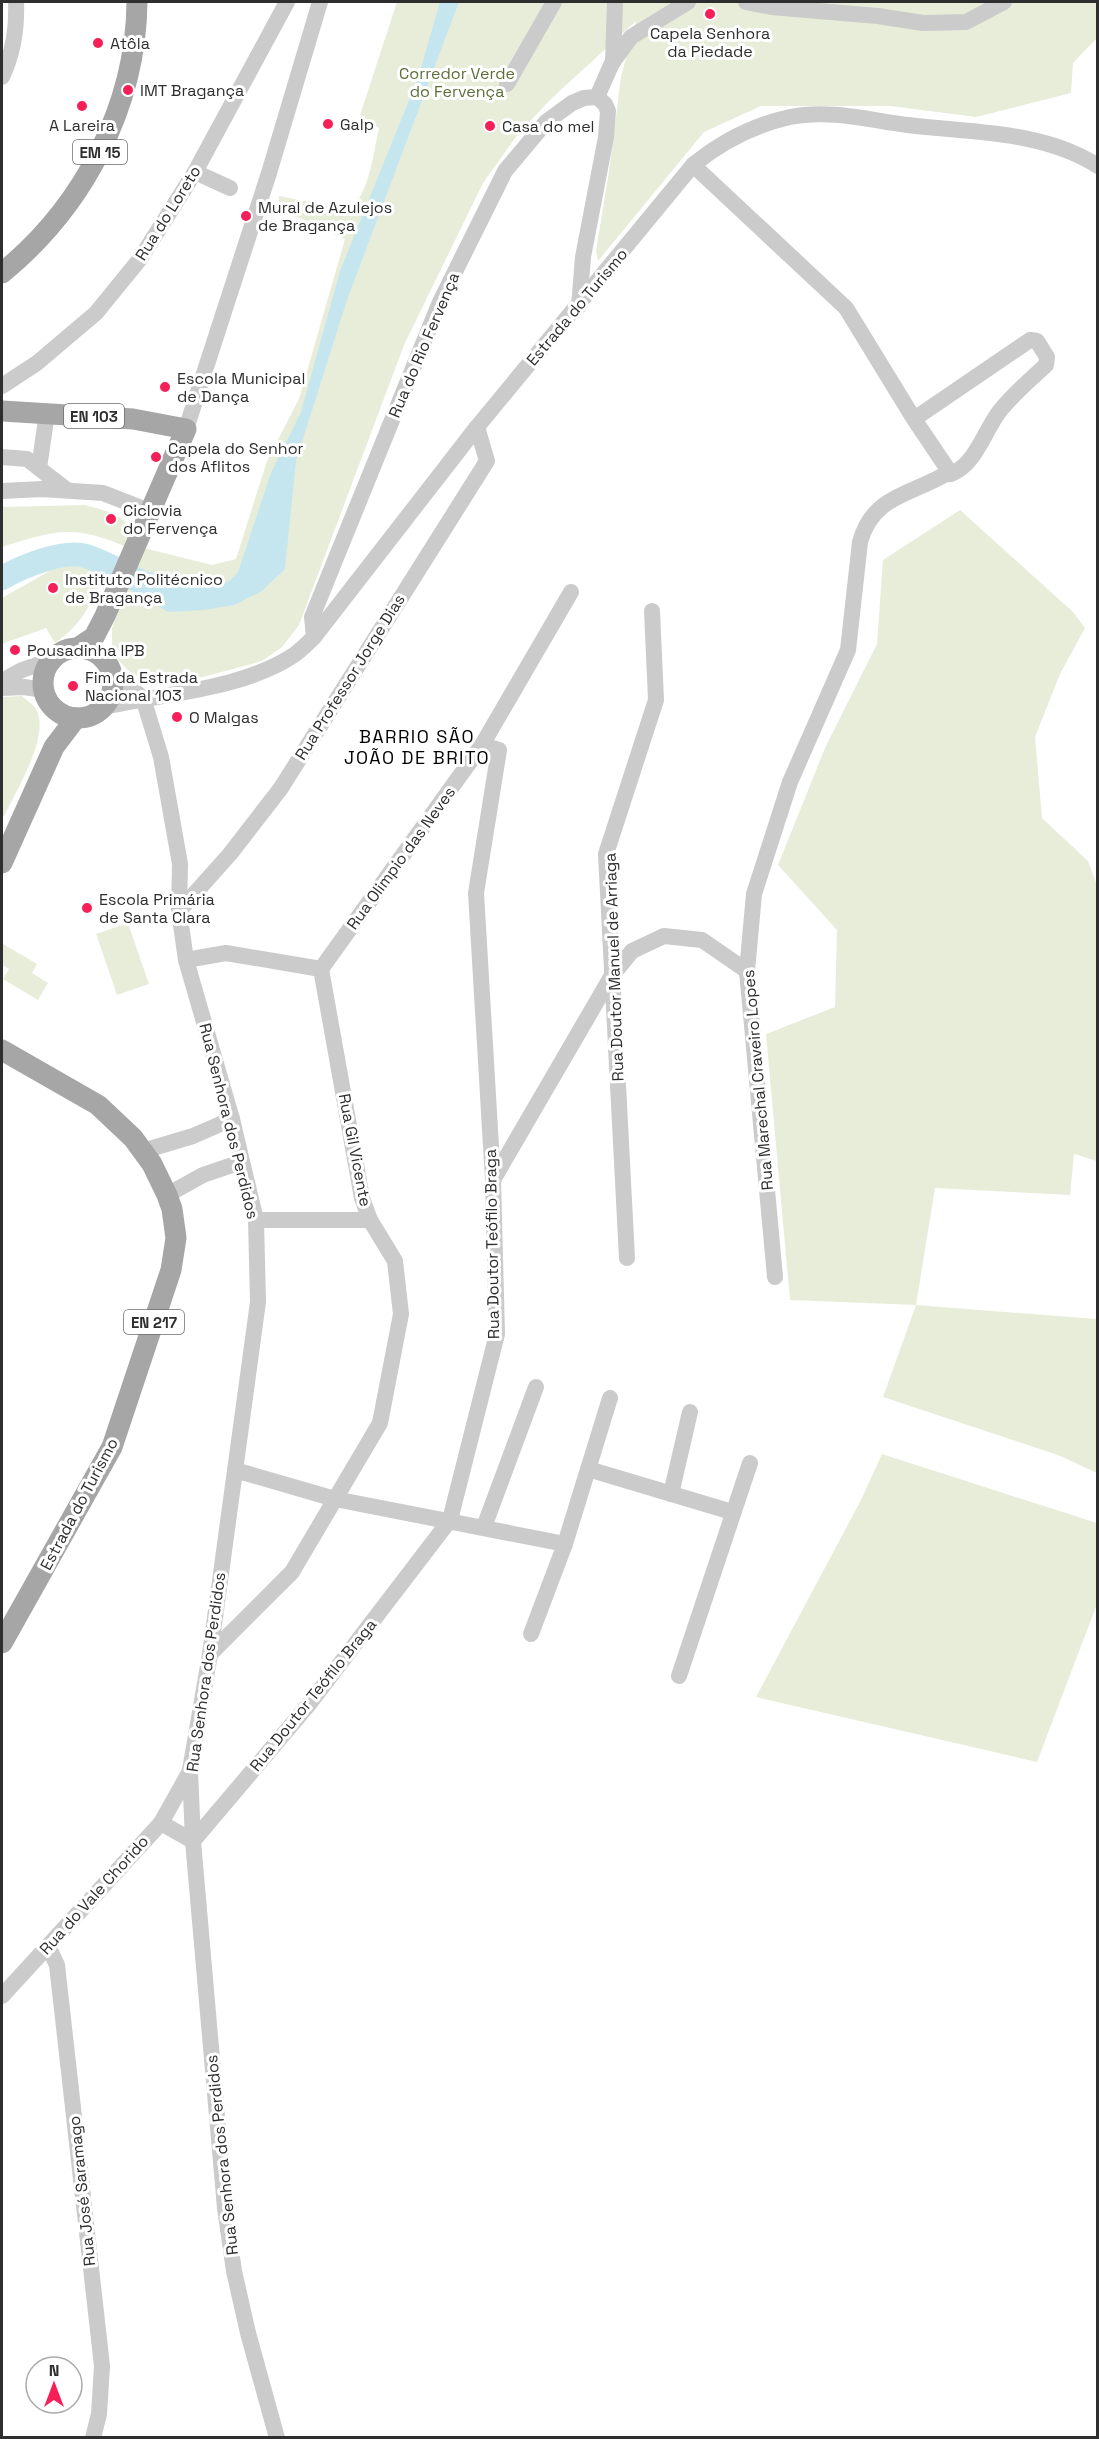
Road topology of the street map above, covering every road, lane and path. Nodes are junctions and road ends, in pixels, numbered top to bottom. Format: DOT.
graph roads {
  1 [pos="16,2"];
  2 [pos="127,2"];
  3 [pos="137,2"];
  4 [pos="287,2"];
  5 [pos="320,2"];
  6 [pos="554,2"];
  7 [pos="615,2"];
  8 [pos="688,2"];
  9 [pos="746,2"];
  10 [pos="1005,2"];
  11 [pos="612,63"];
  12 [pos="2,77"];
  13 [pos="507,84"];
  14 [pos="597,97"];
  15 [pos="693,165"];
  16 [pos="1098,166"];
  17 [pos="195,172"];
  18 [pos="230,188"];
  19 [pos="2,259"];
  20 [pos="2,273"];
  21 [pos="579,306"];
  22 [pos="2,386"];
  23 [pos="2,411"];
  24 [pos="47,413"];
  25 [pos="914,420"];
  26 [pos="477,427"];
  27 [pos="186,429"];
  28 [pos="2,457"];
  29 [pos="39,468"];
  30 [pos="949,472"];
  31 [pos="66,490"];
  32 [pos="2,491"];
  33 [pos="149,511"];
  34 [pos="571,592"];
  35 [pos="652,611"];
  36 [pos="105,616"];
  37 [pos="314,636"];
  38 [pos="79,647"];
  39 [pos="51,660"];
  40 [pos="110,668"];
  41 [pos="2,681"];
  42 [pos="2,688"];
  43 [pos="48,698"];
  44 [pos="143,698"];
  45 [pos="104,707"];
  46 [pos="76,718"];
  47 [pos="482,745"];
  48 [pos="54,747"];
  49 [pos="2,863"];
  50 [pos="179,911"];
  51 [pos="186,960"];
  52 [pos="321,969"];
  53 [pos="747,971"];
  54 [pos="611,977"];
  55 [pos="2,1050"];
  56 [pos="232,1119"];
  57 [pos="143,1151"];
  58 [pos="241,1162"];
  59 [pos="493,1180"];
  60 [pos="167,1195"];
  61 [pos="256,1220"];
  62 [pos="370,1220"];
  63 [pos="627,1258"];
  64 [pos="775,1277"];
  65 [pos="536,1386"];
  66 [pos="610,1398"];
  67 [pos="690,1412"];
  68 [pos="750,1462"];
  69 [pos="588,1469"];
  70 [pos="235,1470"];
  71 [pos="671,1494"];
  72 [pos="335,1499"];
  73 [pos="732,1512"];
  74 [pos="450,1520"];
  75 [pos="484,1527"];
  76 [pos="565,1544"];
  77 [pos="531,1634"];
  78 [pos="2,1643"];
  79 [pos="210,1654"];
  80 [pos="679,1676"];
  81 [pos="190,1770"];
  82 [pos="161,1823"];
  83 [pos="193,1841"];
  84 [pos="48,1946"];
  85 [pos="2,1996"];
  86 [pos="93,2438"];
  87 [pos="277,2438"];
  1 -- 12 [label="street"];
  2 -- 19 [label="main road, EM 15"];
  3 -- 20 [label="main road, EM 15"];
  4 -- 17 [label="street, Rua do Loreto"];
  5 -- 27 [label="street"];
  6 -- 13 [label="street"];
  7 -- 11 [label="street"];
  8 -- 11 [label="street"];
  9 -- 10 [label="street"];
  11 -- 14 [label="street"];
  14 -- 21 [label="street"];
  14 -- 37 [label="street, Rua do Rio Fervença"];
  15 -- 16 [label="street, Estrada do Turismo"];
  15 -- 21 [label="street, Estrada do Turismo"];
  15 -- 25 [label="street"];
  17 -- 18 [label="street"];
  17 -- 22 [label="street, Rua do Loreto"];
  21 -- 26 [label="street, Estrada do Turismo"];
  23 -- 24 [label="main road, EN 103"];
  24 -- 27 [label="main road, EN 103"];
  24 -- 29 [label="street"];
  25 -- 30 [label="street"];
  25 -- 30 [label="street, Rua Marechal Craveiro Lopes"];
  26 -- 37 [label="street, Estrada do Turismo"];
  26 -- 50 [label="street, Rua Professor Jorge Dias"];
  27 -- 33 [label="main road"];
  28 -- 29 [label="street"];
  29 -- 31 [label="street"];
  30 -- 53 [label="street, Rua Marechal Craveiro Lopes"];
  31 -- 32 [label="street"];
  31 -- 33 [label="street"];
  33 -- 36 [label="main road"];
  34 -- 47 [label="street, Rua Olimpio das Neves"];
  35 -- 54 [label="street, Rua Doutor Manuel de Arriaga"];
  36 -- 38 [label="main road"];
  36 -- 40 [label="main road"];
  37 -- 44 [label="street, Estrada do Turismo"];
  38 -- 39 [label="main road"];
  38 -- 40 [label="main road"];
  39 -- 41 [label="street"];
  39 -- 43 [label="main road"];
  40 -- 44 [label="street"];
  40 -- 45 [label="main road"];
  42 -- 43 [label="street"];
  43 -- 46 [label="main road"];
  43 -- 48 [label="main road"];
  44 -- 45 [label="street, Estrada do Turismo"];
  44 -- 50 [label="street, Rua Senhora dos Perdidos"];
  45 -- 46 [label="main road"];
  46 -- 48 [label="main road"];
  47 -- 52 [label="street, Rua Olimpio das Neves"];
  47 -- 59 [label="street, Rua Doutor Teófilo Braga"];
  48 -- 49 [label="main road"];
  50 -- 51 [label="street, Rua Senhora dos Perdidos"];
  51 -- 52 [label="street"];
  51 -- 56 [label="street, Rua Senhora dos Perdidos"];
  52 -- 62 [label="street, Rua Gil Vicente"];
  53 -- 54 [label="street"];
  53 -- 64 [label="street, Rua Marechal Craveiro Lopes"];
  54 -- 59 [label="street"];
  54 -- 63 [label="street, Rua Doutor Manuel de Arriaga"];
  55 -- 57 [label="main road, Estrada do Turismo / EN 217"];
  56 -- 57 [label="street"];
  56 -- 58 [label="street, Rua Senhora dos Perdidos"];
  57 -- 60 [label="main road, Estrada do Turismo / EN 217"];
  58 -- 60 [label="street"];
  58 -- 61 [label="street, Rua Senhora dos Perdidos"];
  59 -- 74 [label="street, Rua Doutor Teófilo Braga"];
  60 -- 78 [label="main road, Estrada do Turismo / EN 217"];
  61 -- 62 [label="street"];
  61 -- 70 [label="street, Rua Senhora dos Perdidos"];
  62 -- 72 [label="street, Rua Gil Vicente"];
  65 -- 75 [label="street"];
  66 -- 69 [label="street"];
  67 -- 71 [label="street"];
  68 -- 73 [label="street"];
  69 -- 71 [label="street"];
  69 -- 76 [label="street"];
  70 -- 72 [label="street"];
  70 -- 79 [label="street, Rua Senhora dos Perdidos"];
  71 -- 73 [label="street"];
  72 -- 74 [label="street"];
  72 -- 79 [label="street, Rua Gil Vicente"];
  73 -- 80 [label="street"];
  74 -- 75 [label="street"];
  74 -- 83 [label="street, Rua Doutor Teófilo Braga"];
  75 -- 76 [label="street"];
  76 -- 77 [label="street"];
  79 -- 81 [label="street, Rua Senhora dos Perdidos"];
  81 -- 82 [label="street"];
  81 -- 83 [label="street, Rua Senhora dos Perdidos"];
  82 -- 83 [label="street, Rua do Vale Chorido"];
  82 -- 84 [label="street, Rua do Vale Chorido"];
  83 -- 87 [label="street, Rua Senhora dos Perdidos"];
  84 -- 85 [label="street, Rua do Vale Chorido"];
  84 -- 86 [label="street, Rua José Saramago"];
}
